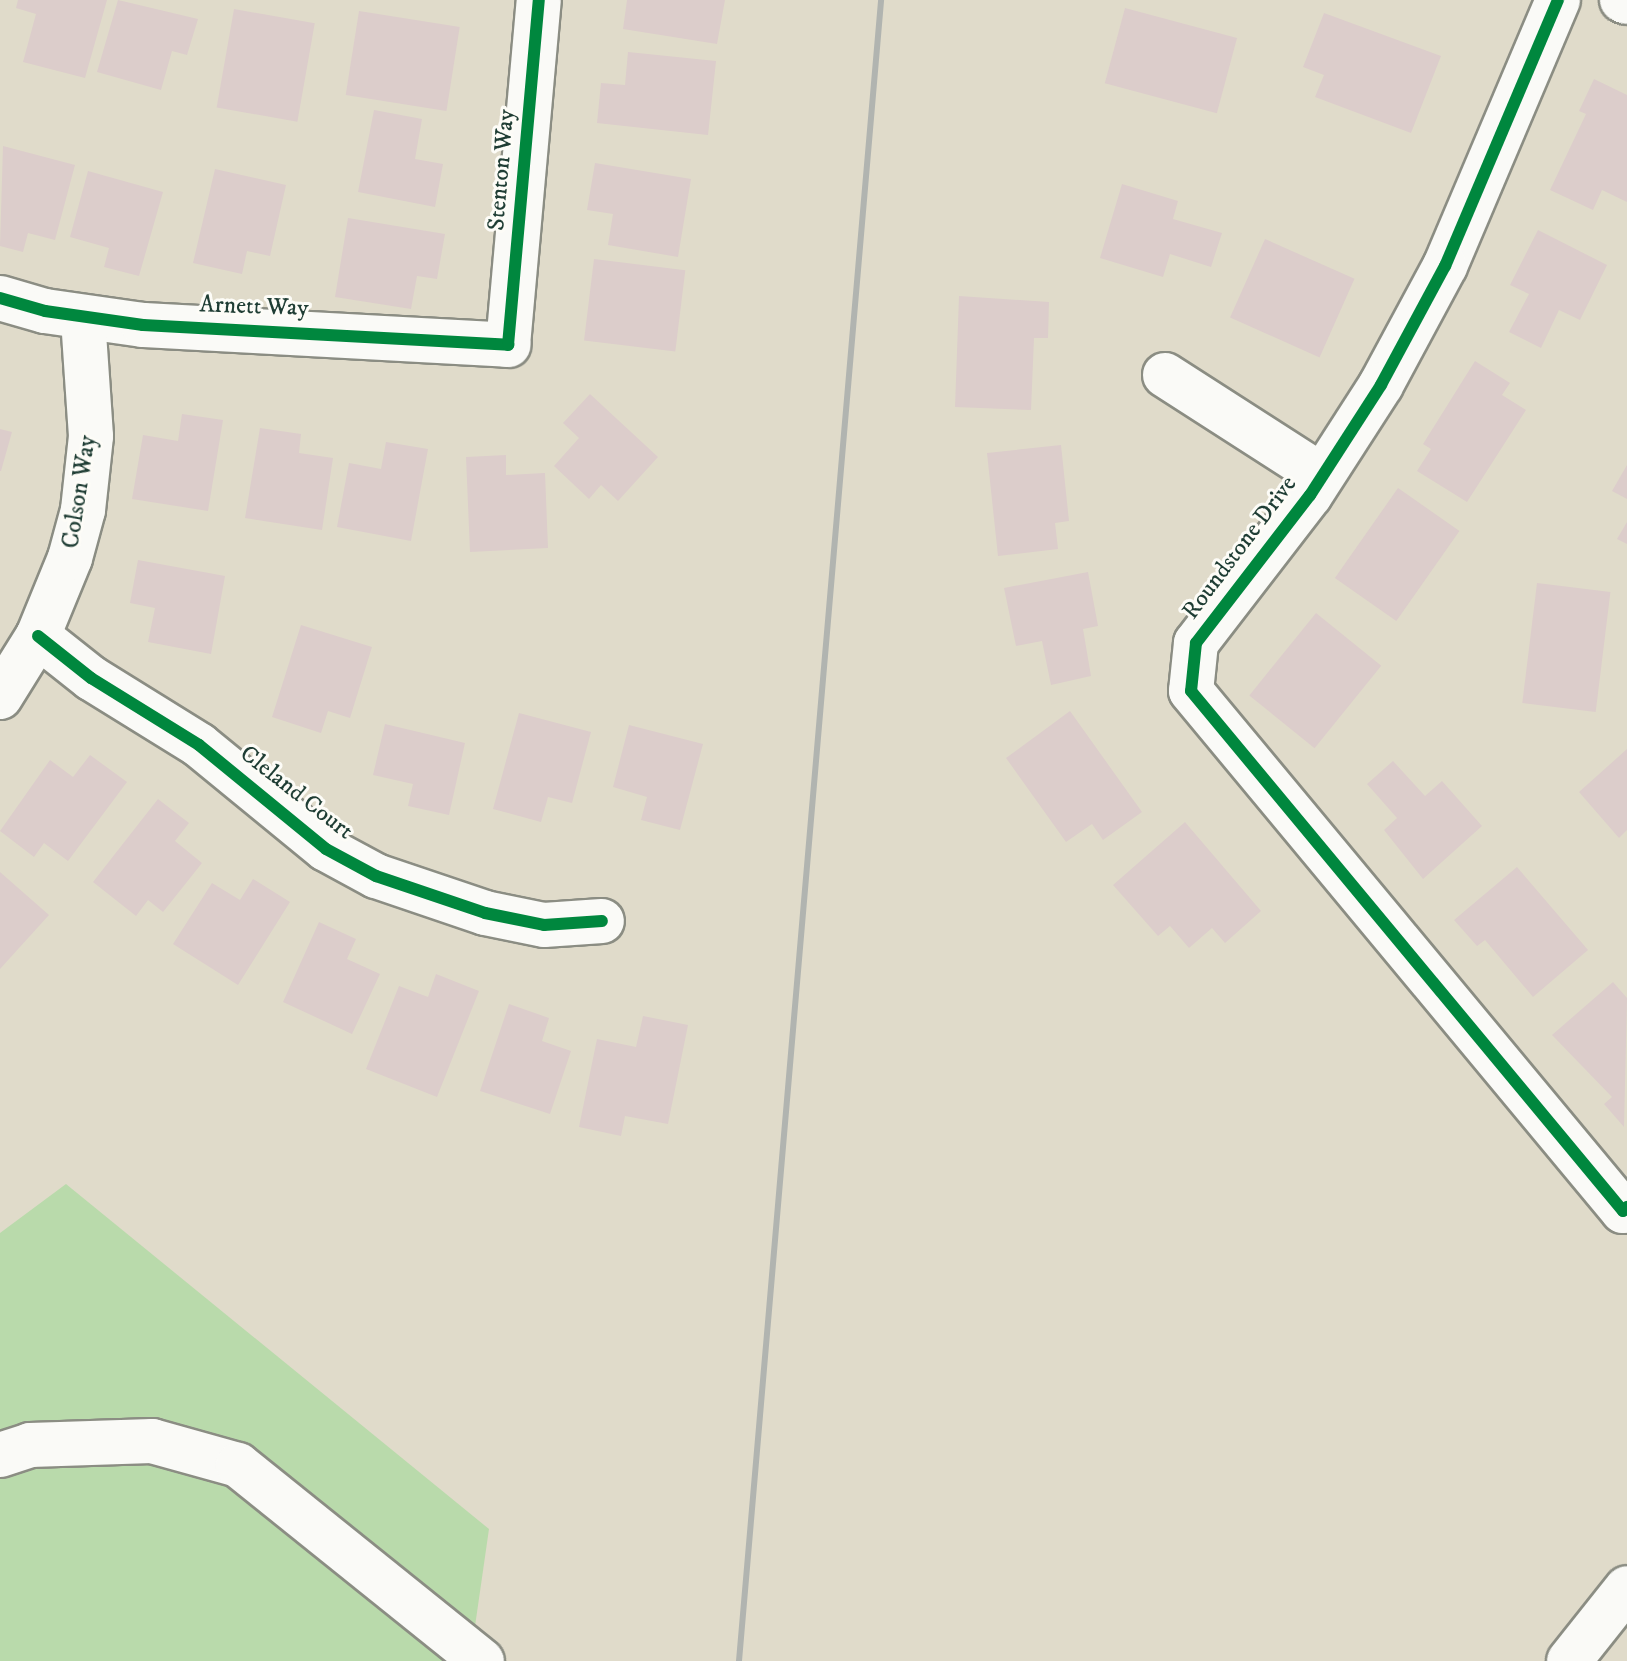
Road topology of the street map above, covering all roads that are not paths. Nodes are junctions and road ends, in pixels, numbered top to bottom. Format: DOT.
graph roads {
  1 [pos="539,0"];
  2 [pos="1558,0"];
  3 [pos="0,298"];
  4 [pos="83,318"];
  5 [pos="508,345"];
  6 [pos="1165,375"];
  7 [pos="1321,475"];
  8 [pos="38,636"];
  9 [pos="0,697"];
  10 [pos="602,921"];
  11 [pos="1626,1211"];
  12 [pos="0,1455"];
  13 [pos="1627,1588"];
  14 [pos="482,1661"];
  15 [pos="1569,1661"];
  1 -- 5 [label="street, Stenton Way"];
  2 -- 7 [label="street, Roundstone Drive"];
  3 -- 4 [label="street, Arnett Way"];
  4 -- 5 [label="street, Arnett Way"];
  4 -- 8 [label="street, Colson Way"];
  6 -- 7 [label="street"];
  7 -- 11 [label="street, Roundstone Drive"];
  8 -- 9 [label="street, Colson Way"];
  8 -- 10 [label="street, Cleland Court"];
  12 -- 14 [label="street"];
  13 -- 15 [label="street"];
}
